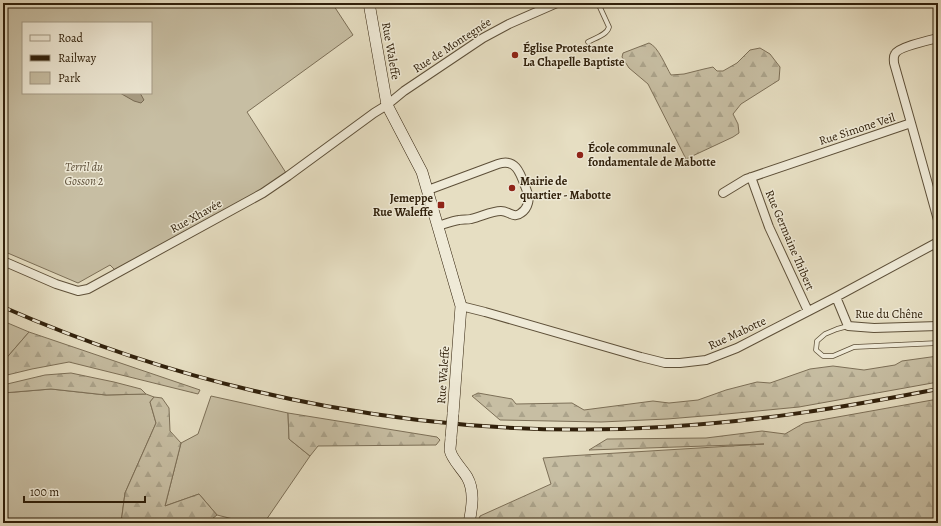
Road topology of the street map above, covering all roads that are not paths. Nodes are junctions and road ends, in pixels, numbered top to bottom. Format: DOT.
graph roads {
  1 [pos="369,3"];
  2 [pos="556,3"];
  3 [pos="598,3"];
  4 [pos="938,38"];
  5 [pos="588,42"];
  6 [pos="387,106"];
  7 [pos="911,123"];
  8 [pos="751,177"];
  9 [pos="428,190"];
  10 [pos="723,193"];
  11 [pos="938,220"];
  12 [pos="438,226"];
  13 [pos="938,242"];
  14 [pos="3,261"];
  15 [pos="836,297"];
  16 [pos="461,306"];
  17 [pos="808,311"];
  18 [pos="848,326"];
  19 [pos="938,326"];
  20 [pos="938,343"];
  21 [pos="469,523"];
  1 -- 6 [label="street, Rue Waleffe"];
  2 -- 6 [label="street, Rue de Montegnée"];
  3 -- 5 [label="lane"];
  4 -- 7 [label="street, Rue Simone Veil"];
  6 -- 9 [label="street, Rue Waleffe"];
  6 -- 14 [label="street, Rue Xhavée"];
  7 -- 8 [label="street, Rue Simone Veil"];
  7 -- 11 [label="street"];
  8 -- 10 [label="street, Rue Simone Veil"];
  8 -- 17 [label="street, Rue Germaine Thibert"];
  9 -- 12 [label="street, Rue Waleffe"];
  9 -- 12 [label="street"];
  12 -- 16 [label="street, Rue Waleffe"];
  13 -- 15 [label="street, Rue Mabotte"];
  15 -- 17 [label="street, Rue Mabotte"];
  15 -- 18 [label="street, Rue du Chêne"];
  16 -- 17 [label="street, Rue Mabotte"];
  16 -- 21 [label="street, Rue Waleffe, bridge"];
  18 -- 19 [label="street, Rue du Chêne"];
  18 -- 20 [label="lane"];
}
